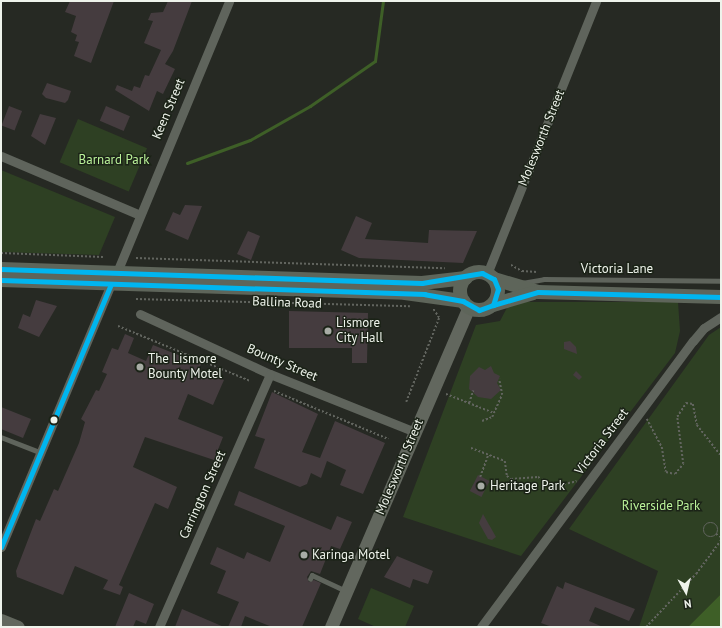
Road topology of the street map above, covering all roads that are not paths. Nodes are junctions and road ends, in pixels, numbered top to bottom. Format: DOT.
graph roads {
  1 [pos="229,1"];
  2 [pos="596,1"];
  3 [pos="1,156"];
  4 [pos="140,215"];
  5 [pos="1,268"];
  6 [pos="490,277"];
  7 [pos="114,278"];
  8 [pos="466,278"];
  9 [pos="1,280"];
  10 [pos="721,281"];
  11 [pos="518,289"];
  12 [pos="538,292"];
  13 [pos="721,297"];
  14 [pos="466,304"];
  15 [pos="493,305"];
  16 [pos="140,314"];
  17 [pos="721,317"];
  18 [pos="270,374"];
  19 [pos="415,432"];
  20 [pos="1,437"];
  21 [pos="42,453"];
  22 [pos="1,547"];
  23 [pos="310,579"];
  24 [pos="347,591"];
  25 [pos="1,620"];
  26 [pos="335,626"];
  27 [pos="18,627"];
  28 [pos="159,627"];
  29 [pos="481,627"];
  1 -- 4 [label="street, Keen Street"];
  2 -- 6 [label="street, Molesworth Street"];
  3 -- 4 [label="street"];
  4 -- 7 [label="street, Keen Street"];
  5 -- 7 [label="main road, Ballina Road"];
  6 -- 8 [label="main road"];
  6 -- 11 [label="main road"];
  6 -- 15 [label="main road"];
  7 -- 8 [label="main road, Ballina Road"];
  7 -- 9 [label="main road, Ballina Road"];
  7 -- 14 [label="main road, Ballina Road"];
  7 -- 21 [label="street, Keen Street"];
  8 -- 14 [label="main road"];
  10 -- 11 [label="lane, Victoria Lane"];
  11 -- 12 [label="main road"];
  12 -- 13 [label="main road"];
  12 -- 15 [label="main road"];
  14 -- 15 [label="main road"];
  14 -- 19 [label="street, Molesworth Street"];
  16 -- 18 [label="street, Bounty Street"];
  17 -- 29 [label="street, Victoria Street"];
  18 -- 19 [label="street, Bounty Street"];
  18 -- 28 [label="street, Carrington Street"];
  19 -- 24 [label="street, Molesworth Street"];
  20 -- 21 [label="lane"];
  21 -- 22 [label="street, Keen Street"];
  23 -- 24 [label="lane"];
  24 -- 26 [label="street, Molesworth Street"];
  25 -- 27 [label="street"];
}
